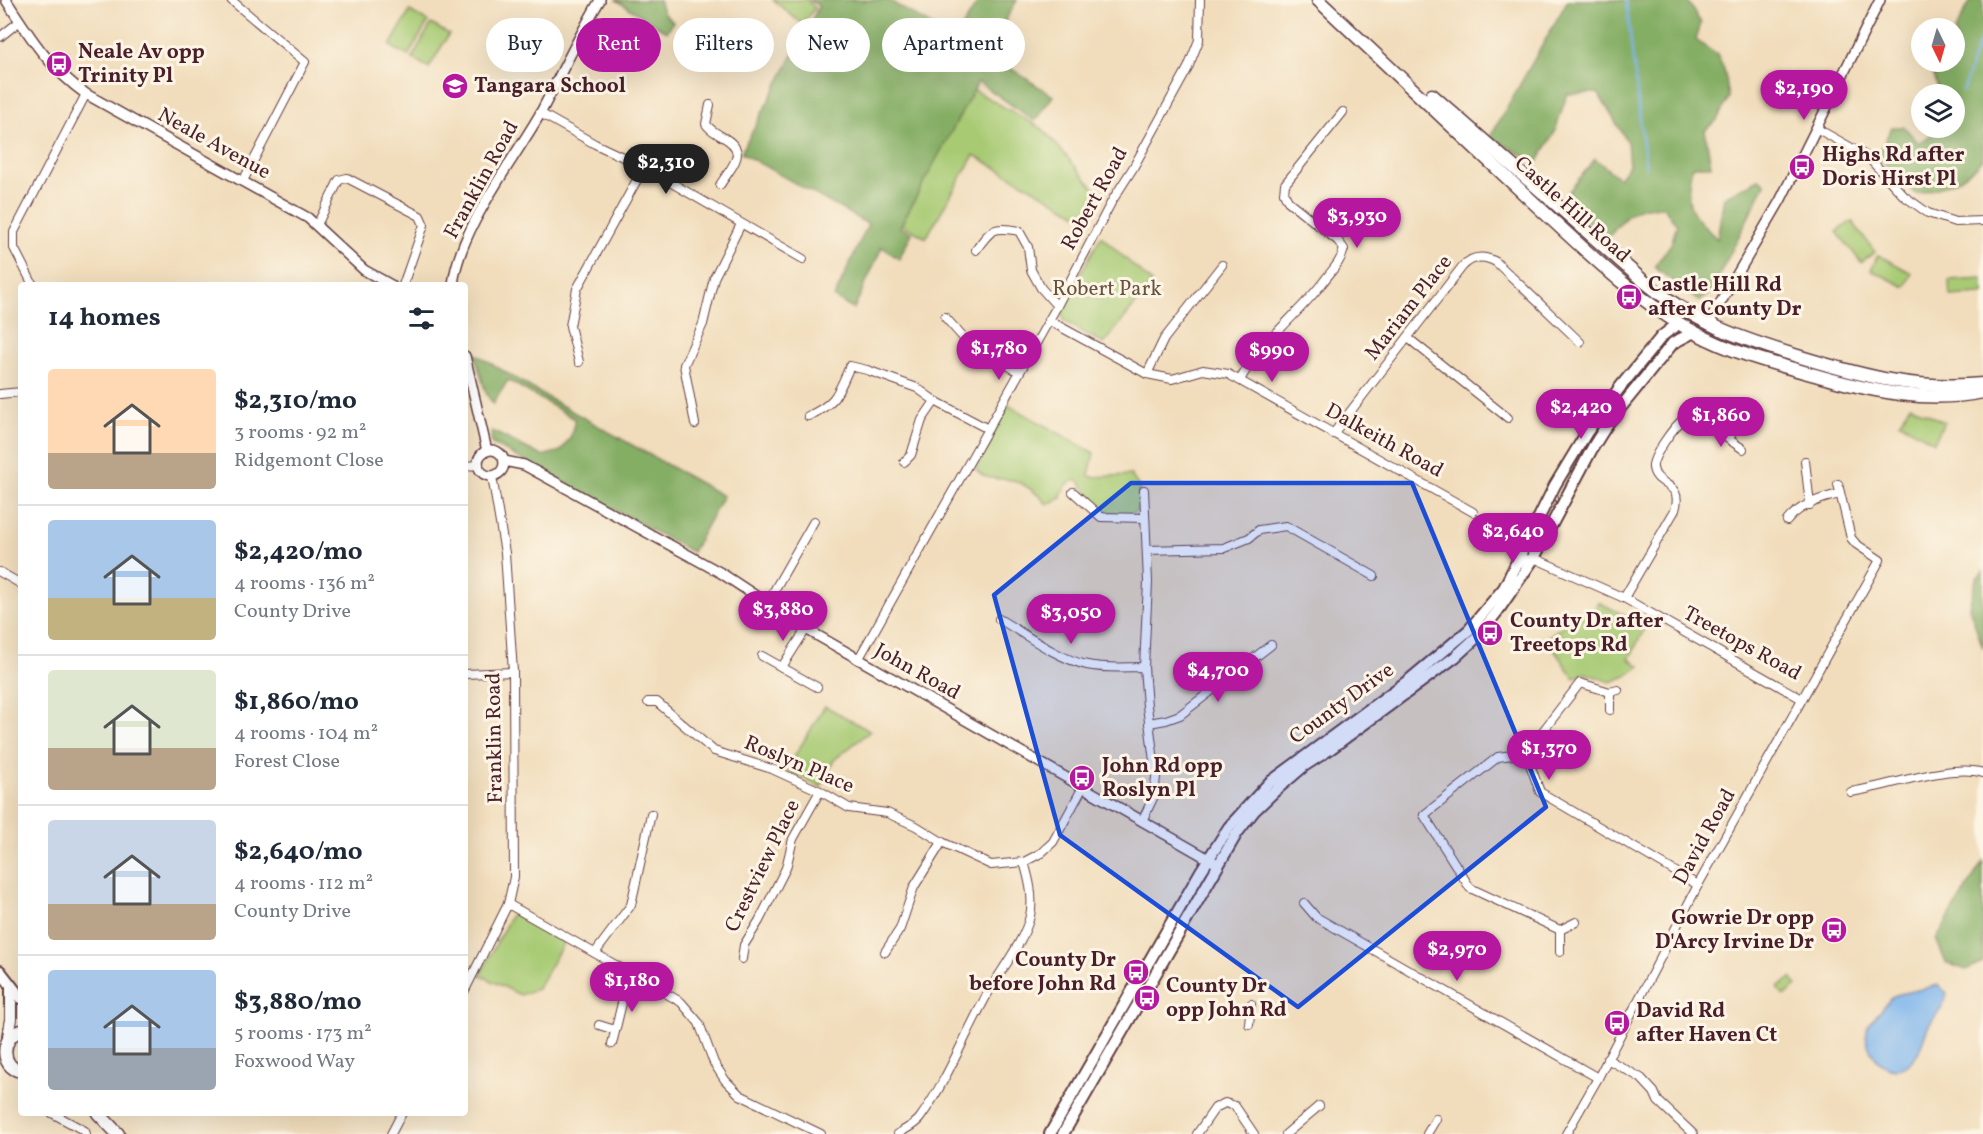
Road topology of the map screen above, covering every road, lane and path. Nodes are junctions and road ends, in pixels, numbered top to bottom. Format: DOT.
graph roads {
  1 [pos="6,0"];
  2 [pos="231,0"];
  3 [pos="600,0"];
  4 [pos="1200,0"];
  5 [pos="1318,0"];
  6 [pos="1330,0"];
  7 [pos="1880,0"];
  8 [pos="20,21"];
  9 [pos="0,37"];
  10 [pos="86,94"];
  11 [pos="710,105"];
  12 [pos="1343,112"];
  13 [pos="540,113"];
  14 [pos="1816,128"];
  15 [pos="644,167"];
  16 [pos="243,181"];
  17 [pos="720,185"];
  18 [pos="1983,221"];
  19 [pos="741,224"];
  20 [pos="317,225"];
  21 [pos="976,250"];
  22 [pos="803,259"];
  23 [pos="1222,265"];
  24 [pos="31,282"];
  25 [pos="386,282"];
  26 [pos="404,282"];
  27 [pos="454,282"];
  28 [pos="1056,306"];
  29 [pos="945,317"];
  30 [pos="1048,320"];
  31 [pos="1679,323"];
  32 [pos="1708,324"];
  33 [pos="1694,332"];
  34 [pos="1408,338"];
  35 [pos="1711,341"];
  36 [pos="1580,342"];
  37 [pos="579,362"];
  38 [pos="468,369"];
  39 [pos="1019,372"];
  40 [pos="1148,374"];
  41 [pos="1240,380"];
  42 [pos="1983,384"];
  43 [pos="18,392"];
  44 [pos="1983,392"];
  45 [pos="0,393"];
  46 [pos="935,401"];
  47 [pos="808,416"];
  48 [pos="1508,418"];
  49 [pos="1739,420"];
  50 [pos="695,424"];
  51 [pos="988,429"];
  52 [pos="1333,434"];
  53 [pos="1729,439"];
  54 [pos="1743,449"];
  55 [pos="487,451"];
  56 [pos="504,461"];
  57 [pos="1805,461"];
  58 [pos="904,462"];
  59 [pos="479,465"];
  60 [pos="468,466"];
  61 [pos="492,476"];
  62 [pos="1838,484"];
  63 [pos="1144,490"];
  64 [pos="1073,492"];
  65 [pos="1840,494"];
  66 [pos="1810,505"];
  67 [pos="1473,512"];
  68 [pos="1145,518"];
  69 [pos="814,521"];
  70 [pos="1787,521"];
  71 [pos="1536,522"];
  72 [pos="1147,550"];
  73 [pos="1534,558"];
  74 [pos="1512,569"];
  75 [pos="0,572"];
  76 [pos="1374,576"];
  77 [pos="18,582"];
  78 [pos="1624,598"];
  79 [pos="766,603"];
  80 [pos="999,620"];
  81 [pos="806,630"];
  82 [pos="1271,645"];
  83 [pos="762,656"];
  84 [pos="858,660"];
  85 [pos="782,667"];
  86 [pos="1144,667"];
  87 [pos="513,672"];
  88 [pos="468,674"];
  89 [pos="817,687"];
  90 [pos="1802,699"];
  91 [pos="648,702"];
  92 [pos="1610,710"];
  93 [pos="1149,723"];
  94 [pos="1526,753"];
  95 [pos="1983,773"];
  96 [pos="1083,787"];
  97 [pos="820,791"];
  98 [pos="1851,792"];
  99 [pos="651,814"];
  100 [pos="1142,821"];
  101 [pos="942,842"];
  102 [pos="1213,861"];
  103 [pos="1023,862"];
  104 [pos="1698,885"];
  105 [pos="1304,903"];
  106 [pos="508,904"];
  107 [pos="1576,922"];
  108 [pos="1560,930"];
  109 [pos="885,952"];
  110 [pos="1560,952"];
  111 [pos="595,953"];
  112 [pos="742,959"];
  113 [pos="0,971"];
  114 [pos="633,976"];
  115 [pos="468,984"];
  116 [pos="11,987"];
  117 [pos="18,995"];
  118 [pos="1251,1004"];
  119 [pos="1249,1024"];
  120 [pos="599,1025"];
  121 [pos="615,1030"];
  122 [pos="18,1033"];
  123 [pos="3,1044"];
  124 [pos="612,1044"];
  125 [pos="1607,1059"];
  126 [pos="3,1064"];
  127 [pos="18,1070"];
  128 [pos="1598,1078"];
  129 [pos="1319,1106"];
  130 [pos="58,1116"];
  131 [pos="101,1116"];
  132 [pos="400,1116"];
  133 [pos="1436,1119"];
  134 [pos="86,1134"];
  135 [pos="118,1134"];
  136 [pos="391,1134"];
  137 [pos="821,1134"];
  138 [pos="898,1134"];
  139 [pos="1050,1134"];
  140 [pos="1064,1134"];
  141 [pos="1197,1134"];
  142 [pos="1254,1134"];
  143 [pos="1286,1134"];
  144 [pos="1428,1134"];
  145 [pos="1566,1134"];
  146 [pos="1693,1134"];
  1 -- 8 [label="street, Neale Avenue"];
  2 -- 16 [label="street"];
  3 -- 13 [label="street, Franklin Road"];
  4 -- 28 [label="street, Robert Road"];
  5 -- 31 [label="main road, Castle Hill Road"];
  6 -- 32 [label="main road, Castle Hill Road"];
  7 -- 14 [label="street"];
  8 -- 9 [label="street"];
  8 -- 10 [label="street, Neale Avenue"];
  10 -- 16 [label="street, Neale Avenue"];
  10 -- 24 [label="street"];
  11 -- 17 [label="street"];
  12 -- 41 [label="street"];
  13 -- 15 [label="street"];
  13 -- 27 [label="street, Franklin Road"];
  14 -- 18 [label="street"];
  14 -- 32 [label="street"];
  15 -- 19 [label="street"];
  15 -- 37 [label="street"];
  16 -- 20 [label="street, Neale Avenue"];
  19 -- 22 [label="street"];
  19 -- 50 [label="street"];
  20 -- 25 [label="street, Neale Avenue"];
  20 -- 26 [label="street"];
  21 -- 28 [label="street"];
  23 -- 40 [label="street"];
  28 -- 30 [label="street, Robert Road"];
  29 -- 39 [label="street"];
  30 -- 39 [label="street, Robert Road"];
  30 -- 40 [label="street, Dalkeith Road"];
  31 -- 32 [label="main road"];
  31 -- 33 [label="main road, Castle Hill Road"];
  31 -- 71 [label="main road, County Drive"];
  32 -- 33 [label="main road"];
  32 -- 35 [label="main road"];
  32 -- 42 [label="main road, Castle Hill Road"];
  33 -- 35 [label="main road, Castle Hill Road"];
  33 -- 73 [label="main road, County Drive"];
  34 -- 36 [label="street, Mariam Place"];
  34 -- 48 [label="street"];
  34 -- 52 [label="street, Mariam Place"];
  35 -- 44 [label="main road, Castle Hill Road"];
  38 -- 55 [label="street"];
  39 -- 51 [label="street, Robert Road"];
  40 -- 41 [label="street, Dalkeith Road"];
  41 -- 52 [label="street, Dalkeith Road"];
  43 -- 45 [label="street"];
  46 -- 47 [label="street"];
  46 -- 51 [label="street"];
  46 -- 58 [label="street"];
  49 -- 53 [label="street"];
  51 -- 84 [label="street, Robert Road"];
  52 -- 67 [label="street, Dalkeith Road"];
  53 -- 54 [label="street"];
  53 -- 78 [label="street"];
  55 -- 56 [label="street"];
  55 -- 59 [label="street"];
  56 -- 61 [label="street"];
  56 -- 79 [label="street, John Road"];
  57 -- 66 [label="street"];
  59 -- 60 [label="street"];
  59 -- 61 [label="street"];
  61 -- 87 [label="street, Franklin Road"];
  62 -- 65 [label="street"];
  63 -- 68 [label="street"];
  64 -- 68 [label="street"];
  65 -- 66 [label="street"];
  65 -- 90 [label="street, David Road"];
  66 -- 70 [label="street"];
  68 -- 72 [label="street"];
  69 -- 79 [label="street"];
  71 -- 73 [label="street"];
  71 -- 74 [label="main road, County Drive"];
  72 -- 76 [label="street"];
  72 -- 86 [label="street"];
  73 -- 74 [label="street"];
  73 -- 78 [label="street, Treetops Road"];
  73 -- 102 [label="main road, County Drive"];
  74 -- 102 [label="main road, County Drive"];
  75 -- 77 [label="street"];
  78 -- 90 [label="street, Treetops Road"];
  79 -- 81 [label="street, John Road"];
  80 -- 86 [label="street"];
  81 -- 84 [label="street, John Road"];
  81 -- 85 [label="street"];
  82 -- 93 [label="street"];
  83 -- 85 [label="street"];
  84 -- 96 [label="street, John Road"];
  85 -- 89 [label="street"];
  86 -- 93 [label="street"];
  87 -- 88 [label="street"];
  87 -- 106 [label="street, Franklin Road"];
  90 -- 104 [label="street, David Road"];
  91 -- 97 [label="street, Roslyn Place"];
  92 -- 94 [label="street"];
  93 -- 100 [label="street"];
  94 -- 104 [label="street"];
  94 -- 108 [label="street"];
  95 -- 98 [label="street"];
  96 -- 100 [label="street, John Road"];
  96 -- 103 [label="street, Roslyn Place"];
  97 -- 101 [label="street, Roslyn Place"];
  97 -- 112 [label="street, Crestview Place"];
  99 -- 111 [label="street"];
  100 -- 102 [label="street, John Road"];
  101 -- 103 [label="street, Roslyn Place"];
  101 -- 109 [label="street"];
  102 -- 139 [label="main road, County Drive"];
  102 -- 140 [label="main road, County Drive"];
  103 -- 138 [label="street"];
  104 -- 125 [label="street, David Road"];
  105 -- 128 [label="street"];
  106 -- 111 [label="street"];
  106 -- 115 [label="street, Franklin Road"];
  107 -- 108 [label="street"];
  108 -- 110 [label="street"];
  111 -- 114 [label="street"];
  113 -- 116 [label="main road"];
  114 -- 121 [label="street"];
  114 -- 137 [label="street"];
  116 -- 117 [label="main road"];
  116 -- 123 [label="main road"];
  118 -- 119 [label="street"];
  120 -- 121 [label="street"];
  121 -- 124 [label="street"];
  122 -- 123 [label="main road"];
  123 -- 126 [label="main road"];
  125 -- 128 [label="street, David Road"];
  125 -- 146 [label="street"];
  126 -- 127 [label="main road"];
  128 -- 145 [label="street, David Road"];
  129 -- 143 [label="street"];
  130 -- 134 [label="street"];
  131 -- 135 [label="main road"];
  132 -- 136 [label="street"];
  133 -- 144 [label="street"];
  141 -- 142 [label="street"];
}
